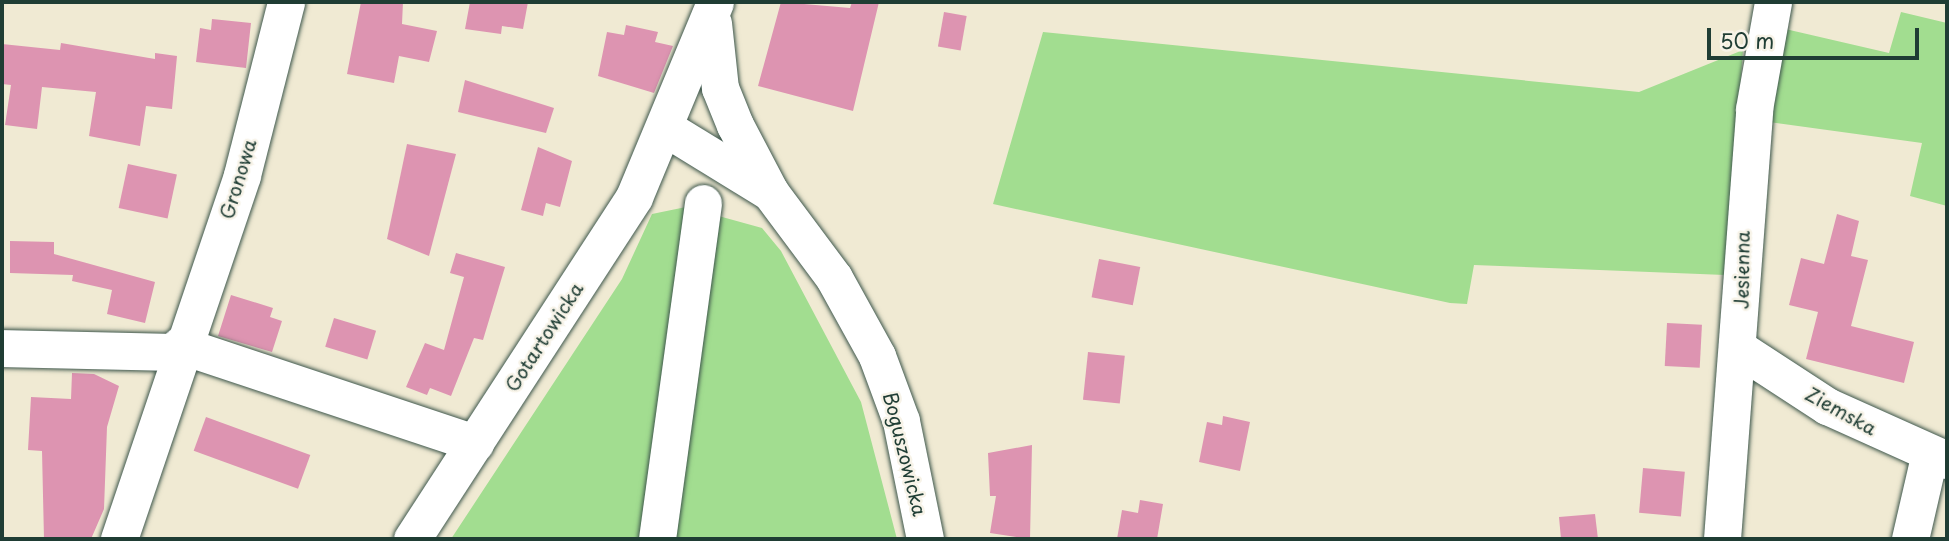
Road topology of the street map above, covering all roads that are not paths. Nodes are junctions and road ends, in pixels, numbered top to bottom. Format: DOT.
graph roads {
  1 [pos="286,2"];
  2 [pos="1773,2"];
  3 [pos="714,4"];
  4 [pos="672,117"];
  5 [pos="735,125"];
  6 [pos="770,192"];
  7 [pos="703,203"];
  8 [pos="2,348"];
  9 [pos="179,348"];
  10 [pos="1741,350"];
  11 [pos="475,443"];
  12 [pos="1938,459"];
  13 [pos="119,539"];
  14 [pos="412,539"];
  15 [pos="657,539"];
  16 [pos="925,539"];
  17 [pos="1722,539"];
  18 [pos="1910,539"];
  1 -- 9 [label="street, Gronowa"];
  2 -- 10 [label="street, Jesienna"];
  3 -- 4 [label="street, Gotartowicka"];
  3 -- 5 [label="street, Boguszowicka"];
  4 -- 5 [label="street"];
  4 -- 6 [label="street, Boguszowicka"];
  4 -- 11 [label="street, Gotartowicka"];
  5 -- 6 [label="street, Boguszowicka"];
  6 -- 16 [label="street, Boguszowicka"];
  7 -- 15 [label="street"];
  8 -- 9 [label="street"];
  9 -- 11 [label="street"];
  9 -- 13 [label="street, Gronowa"];
  10 -- 12 [label="street, Ziemska"];
  10 -- 17 [label="street, Jesienna"];
  11 -- 14 [label="street, Gotartowicka"];
  12 -- 18 [label="street"];
}
